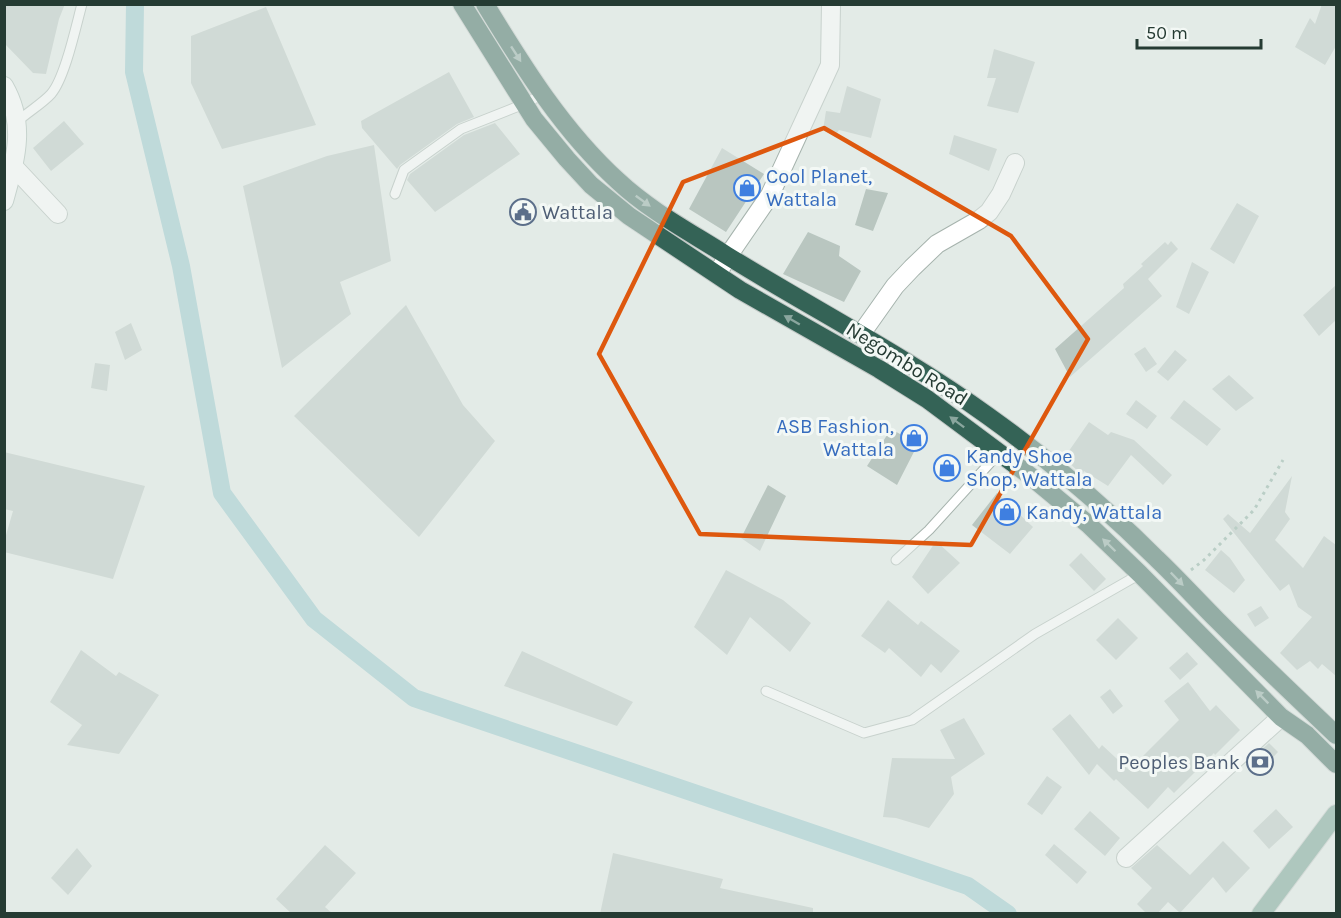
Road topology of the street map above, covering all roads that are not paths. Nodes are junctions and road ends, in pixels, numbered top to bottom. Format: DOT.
graph roads {
  1 [pos="82,4"];
  2 [pos="462,4"];
  3 [pos="485,4"];
  4 [pos="831,4"];
  5 [pos="4,86"];
  6 [pos="543,94"];
  7 [pos="524,104"];
  8 [pos="18,121"];
  9 [pos="1015,163"];
  10 [pos="13,166"];
  11 [pos="395,194"];
  12 [pos="4,201"];
  13 [pos="58,214"];
  14 [pos="728,256"];
  15 [pos="717,274"];
  16 [pos="861,334"];
  17 [pos="999,453"];
  18 [pos="896,560"];
  19 [pos="1140,574"];
  20 [pos="766,691"];
  21 [pos="1281,717"];
  22 [pos="1336,735"];
  23 [pos="1336,764"];
  24 [pos="1336,814"];
  25 [pos="1126,858"];
  26 [pos="1261,914"];
  1 -- 8 [label="lane"];
  2 -- 7 [label="highway, Negombo Road"];
  3 -- 6 [label="highway, Negombo Road, one-way"];
  4 -- 14 [label="street"];
  5 -- 8 [label="street"];
  6 -- 7 [label="lane"];
  6 -- 14 [label="highway, Negombo Road, one-way"];
  7 -- 11 [label="lane"];
  7 -- 15 [label="highway, Negombo Road"];
  8 -- 10 [label="street"];
  9 -- 16 [label="street"];
  10 -- 12 [label="street"];
  10 -- 13 [label="street"];
  14 -- 15 [label="street"];
  14 -- 16 [label="highway, Negombo Road"];
  17 -- 15 [label="highway, Negombo Road, one-way"];
  16 -- 22 [label="highway, Negombo Road, one-way"];
  17 -- 18 [label="lane"];
  19 -- 17 [label="highway, Negombo Road, one-way"];
  19 -- 20 [label="lane"];
  21 -- 19 [label="highway, Negombo Road, one-way"];
  21 -- 23 [label="highway, Negombo Road"];
  21 -- 25 [label="street"];
  24 -- 26 [label="main road"];
}
